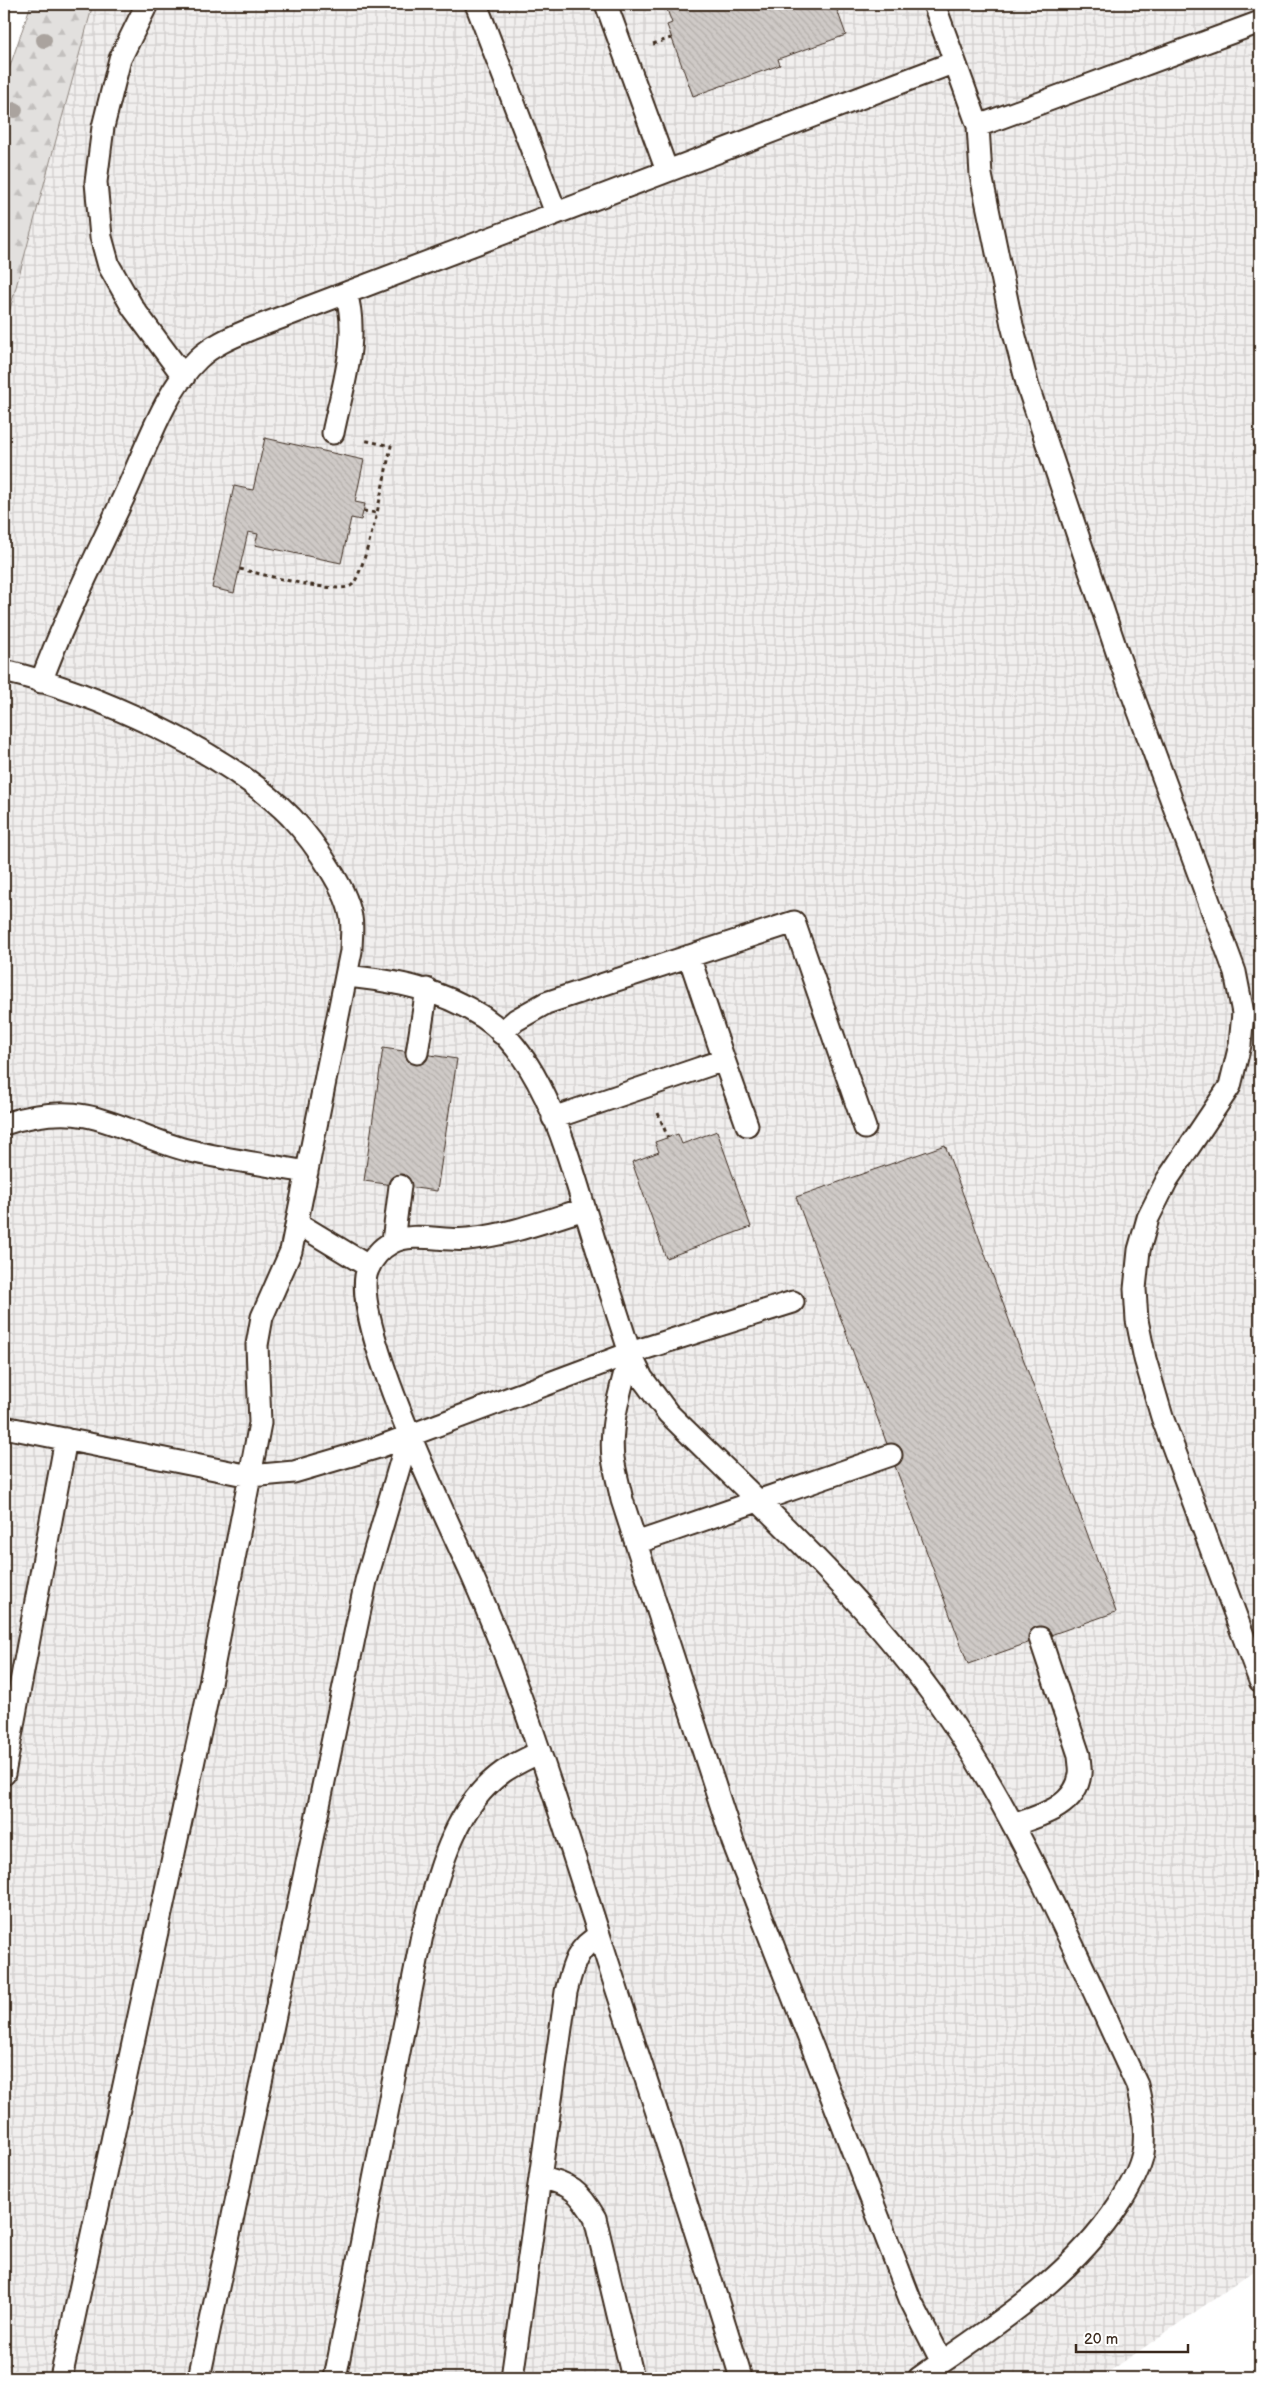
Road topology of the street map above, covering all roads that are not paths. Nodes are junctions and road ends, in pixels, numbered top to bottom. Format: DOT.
graph roads {
  1 [pos="147,4"];
  2 [pos="476,4"];
  3 [pos="606,4"];
  4 [pos="934,4"];
  5 [pos="1260,22"];
  6 [pos="955,62"];
  7 [pos="978,126"];
  8 [pos="667,171"];
  9 [pos="556,214"];
  10 [pos="346,293"];
  11 [pos="184,377"];
  12 [pos="333,433"];
  13 [pos="4,671"];
  14 [pos="41,682"];
  15 [pos="689,956"];
  16 [pos="346,976"];
  17 [pos="427,989"];
  18 [pos="501,1033"];
  19 [pos="417,1053"];
  20 [pos="724,1060"];
  21 [pos="553,1118"];
  22 [pos="4,1124"];
  23 [pos="747,1126"];
  24 [pos="865,1128"];
  25 [pos="307,1172"];
  26 [pos="400,1186"];
  27 [pos="584,1209"];
  28 [pos="297,1223"];
  29 [pos="393,1241"];
  30 [pos="368,1266"];
  31 [pos="793,1302"];
  32 [pos="630,1353"];
  33 [pos="4,1427"];
  34 [pos="408,1437"];
  35 [pos="66,1440"];
  36 [pos="891,1455"];
  37 [pos="250,1476"];
  38 [pos="757,1501"];
  39 [pos="636,1543"];
  40 [pos="1040,1638"];
  41 [pos="1260,1682"];
  42 [pos="540,1752"];
  43 [pos="4,1774"];
  44 [pos="1013,1826"];
  45 [pos="599,1936"];
  46 [pos="540,2178"];
  47 [pos="942,2362"];
  48 [pos="61,2378"];
  49 [pos="199,2378"];
  50 [pos="335,2378"];
  51 [pos="512,2378"];
  52 [pos="633,2378"];
  53 [pos="741,2378"];
  54 [pos="919,2378"];
  1 -- 11 [label="lane"];
  2 -- 9 [label="lane"];
  3 -- 8 [label="lane"];
  4 -- 6 [label="lane"];
  5 -- 7 [label="lane"];
  6 -- 7 [label="lane"];
  6 -- 8 [label="lane"];
  7 -- 41 [label="lane"];
  8 -- 9 [label="lane"];
  9 -- 10 [label="lane"];
  10 -- 11 [label="lane"];
  10 -- 12 [label="lane"];
  11 -- 14 [label="lane"];
  13 -- 14 [label="lane"];
  14 -- 16 [label="lane"];
  15 -- 18 [label="lane"];
  15 -- 20 [label="lane"];
  15 -- 24 [label="lane"];
  16 -- 17 [label="lane"];
  16 -- 25 [label="lane"];
  17 -- 18 [label="lane"];
  17 -- 19 [label="lane"];
  18 -- 21 [label="lane"];
  20 -- 21 [label="lane"];
  20 -- 23 [label="lane"];
  21 -- 27 [label="lane"];
  22 -- 25 [label="lane"];
  25 -- 28 [label="lane"];
  26 -- 29 [label="lane"];
  27 -- 29 [label="lane"];
  27 -- 32 [label="lane"];
  28 -- 30 [label="lane"];
  28 -- 37 [label="lane"];
  29 -- 30 [label="lane"];
  30 -- 34 [label="lane"];
  31 -- 32 [label="lane"];
  32 -- 34 [label="lane"];
  32 -- 38 [label="lane"];
  32 -- 39 [label="lane"];
  33 -- 35 [label="lane"];
  34 -- 37 [label="lane"];
  34 -- 42 [label="lane"];
  34 -- 49 [label="lane"];
  35 -- 37 [label="lane"];
  35 -- 43 [label="lane"];
  36 -- 38 [label="lane"];
  37 -- 48 [label="lane"];
  38 -- 39 [label="lane"];
  38 -- 44 [label="lane"];
  39 -- 47 [label="lane"];
  40 -- 44 [label="lane"];
  42 -- 45 [label="lane"];
  42 -- 50 [label="lane"];
  44 -- 47 [label="lane"];
  45 -- 46 [label="lane"];
  45 -- 53 [label="lane"];
  46 -- 51 [label="lane"];
  46 -- 52 [label="lane"];
  47 -- 54 [label="lane"];
}
